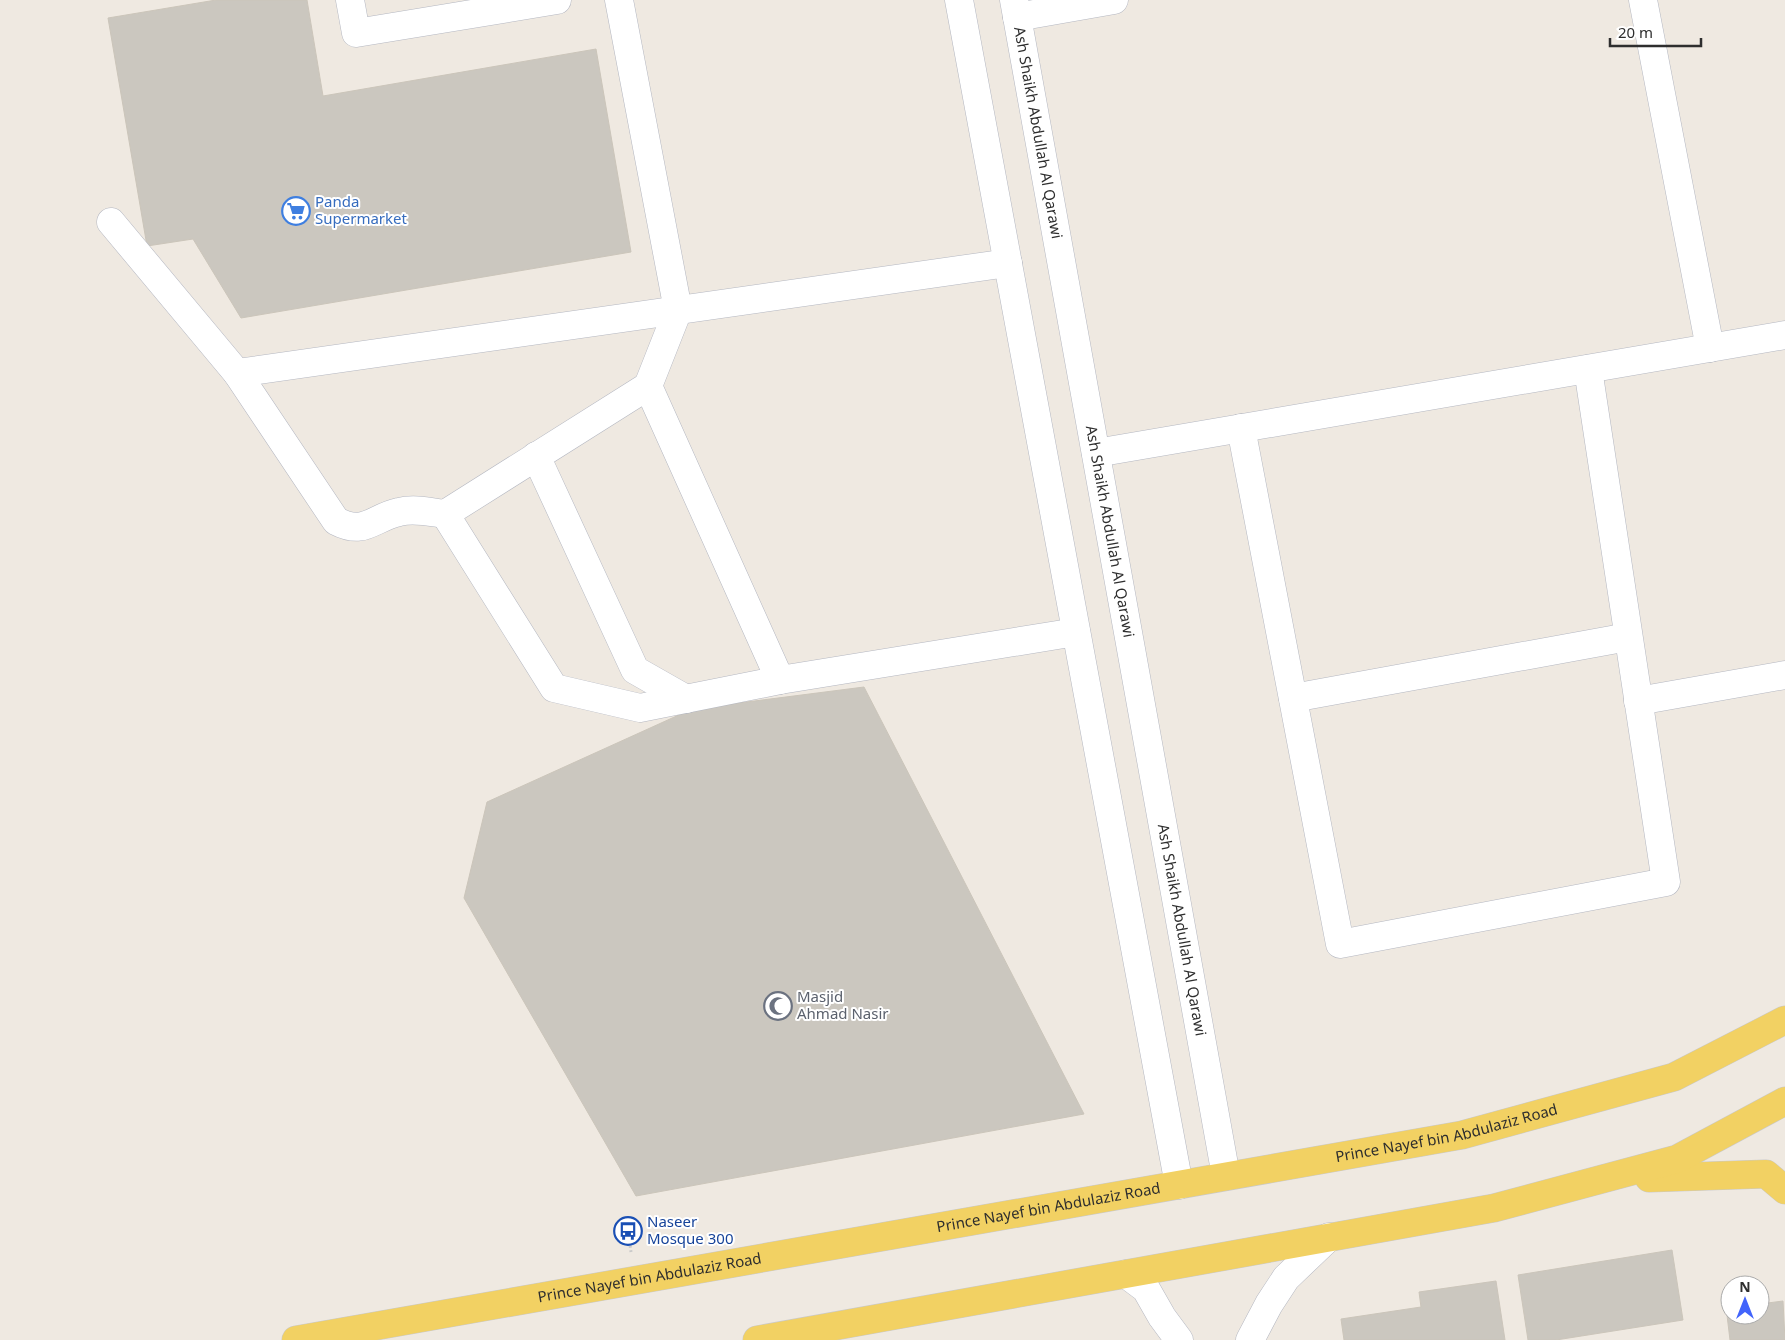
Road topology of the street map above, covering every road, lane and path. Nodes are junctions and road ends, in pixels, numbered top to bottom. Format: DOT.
graph roads {
  1 [pos="350,0"];
  2 [pos="557,0"];
  3 [pos="620,0"];
  4 [pos="959,0"];
  5 [pos="1114,0"];
  6 [pos="1643,0"];
  7 [pos="1016,9"];
  8 [pos="111,222"];
  9 [pos="1008,263"];
  10 [pos="678,310"];
  11 [pos="1785,335"];
  12 [pos="1710,348"];
  13 [pos="1588,369"];
  14 [pos="237,373"];
  15 [pos="648,386"];
  16 [pos="1241,428"];
  17 [pos="1096,453"];
  18 [pos="536,456"];
  19 [pos="445,514"];
  20 [pos="1076,632"];
  21 [pos="1628,637"];
  22 [pos="1785,675"];
  23 [pos="780,680"];
  24 [pos="1292,698"];
  25 [pos="686,699"];
  26 [pos="1638,701"];
  27 [pos="1785,1020"];
  28 [pos="1785,1101"];
  29 [pos="1226,1176"];
  30 [pos="1602,1179"];
  31 [pos="1179,1185"];
  32 [pos="1785,1190"];
  33 [pos="1329,1237"];
  34 [pos="1126,1274"];
  35 [pos="296,1340"];
  36 [pos="757,1340"];
  37 [pos="1179,1340"];
  38 [pos="1250,1340"];
  1 -- 2 [label="street"];
  3 -- 10 [label="street"];
  4 -- 9 [label="street"];
  5 -- 7 [label="street"];
  6 -- 12 [label="street"];
  7 -- 17 [label="street, Ash Shaikh Abdullah Al Qarawi"];
  8 -- 14 [label="street"];
  9 -- 10 [label="street"];
  9 -- 20 [label="street"];
  10 -- 14 [label="street"];
  10 -- 15 [label="street"];
  11 -- 12 [label="street"];
  12 -- 13 [label="street"];
  13 -- 16 [label="street"];
  13 -- 21 [label="street"];
  14 -- 19 [label="street"];
  15 -- 18 [label="street"];
  15 -- 23 [label="street"];
  16 -- 17 [label="street"];
  16 -- 24 [label="street"];
  17 -- 29 [label="street, Ash Shaikh Abdullah Al Qarawi"];
  18 -- 19 [label="street"];
  18 -- 25 [label="street"];
  19 -- 25 [label="street"];
  20 -- 23 [label="street"];
  20 -- 31 [label="street"];
  21 -- 24 [label="street"];
  21 -- 26 [label="street"];
  22 -- 26 [label="street"];
  23 -- 25 [label="street"];
  24 -- 26 [label="street"];
  27 -- 29 [label="main road, Prince Nayef bin Abdulaziz Road"];
  28 -- 30 [label="main road"];
  29 -- 31 [label="main road, Prince Nayef bin Abdulaziz Road"];
  30 -- 32 [label="main road"];
  30 -- 33 [label="main road"];
  31 -- 35 [label="main road, Prince Nayef bin Abdulaziz Road"];
  33 -- 34 [label="main road"];
  33 -- 38 [label="street"];
  34 -- 36 [label="main road"];
  34 -- 37 [label="street"];
}
